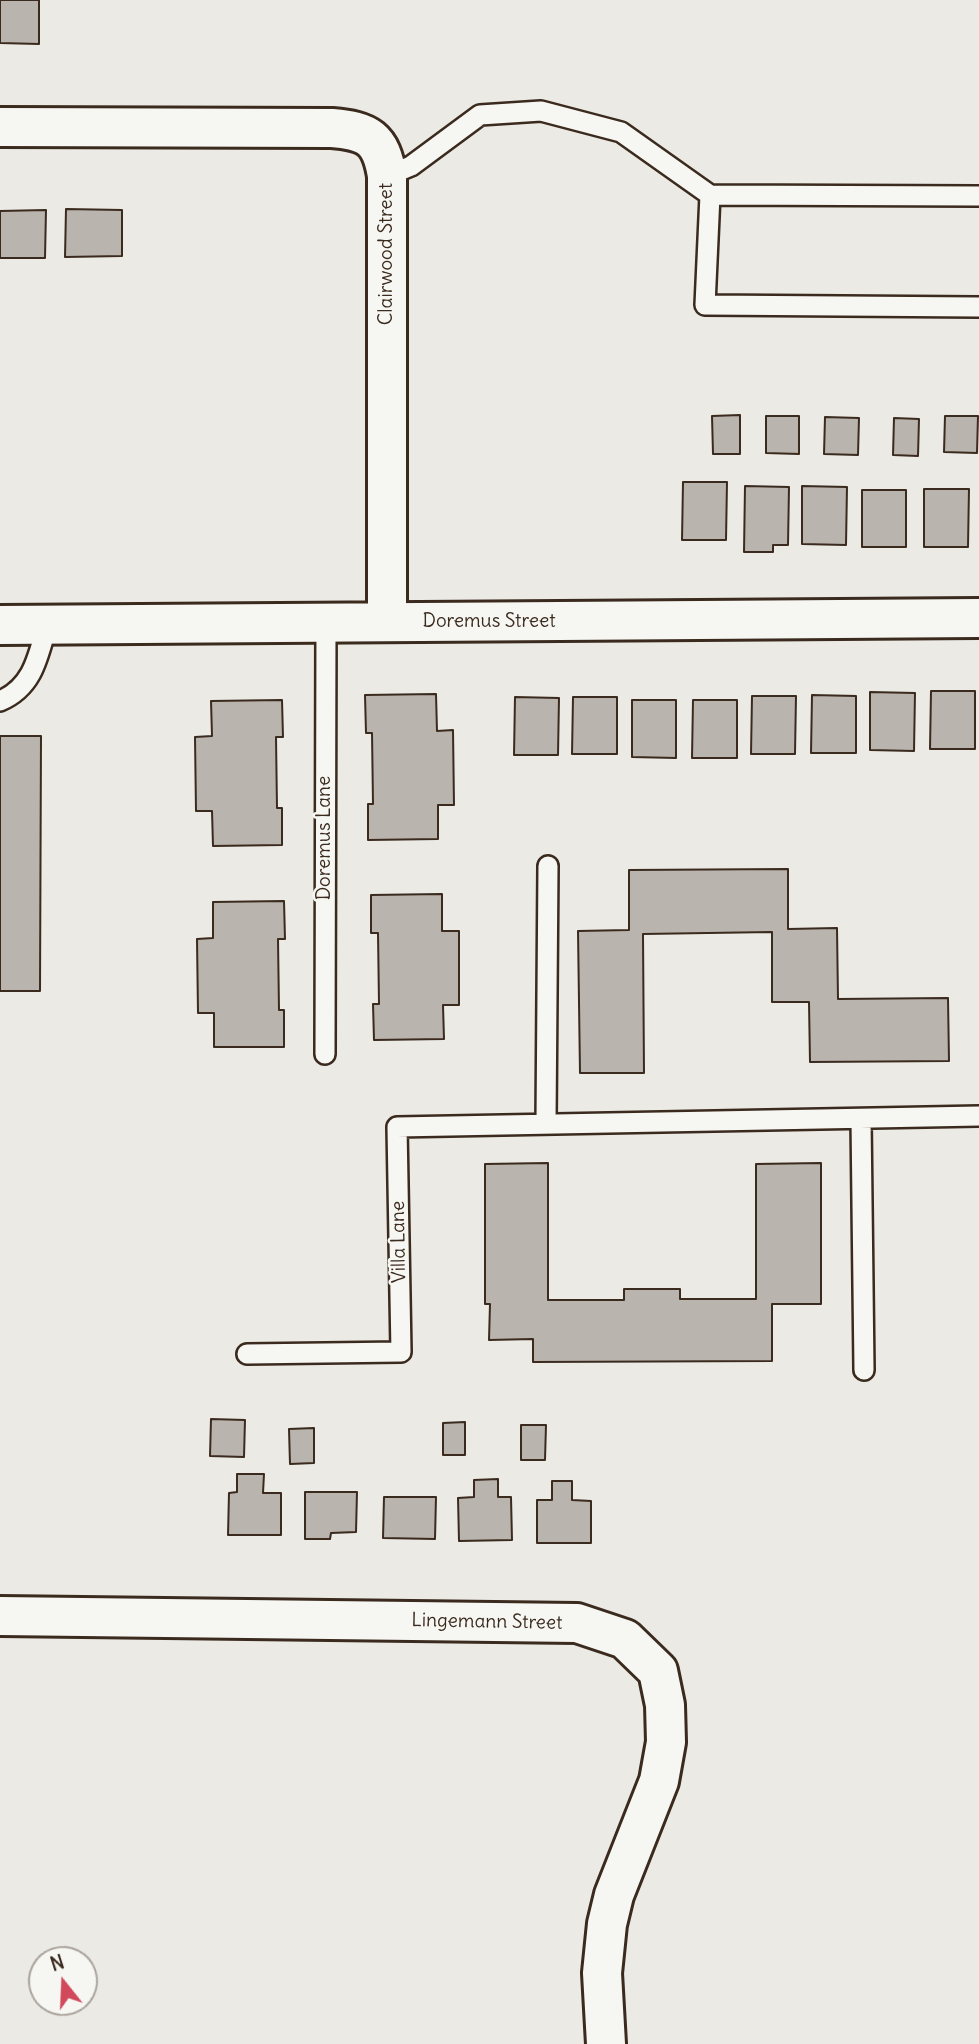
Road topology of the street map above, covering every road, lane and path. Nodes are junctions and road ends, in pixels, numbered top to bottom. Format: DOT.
graph roads {
  1 [pos="0,127"];
  2 [pos="387,176"];
  3 [pos="710,195"];
  4 [pos="979,197"];
  5 [pos="979,307"];
  6 [pos="979,618"];
  7 [pos="387,622"];
  8 [pos="326,623"];
  9 [pos="0,625"];
  10 [pos="47,625"];
  11 [pos="0,701"];
  12 [pos="548,866"];
  13 [pos="325,1054"];
  14 [pos="979,1116"];
  15 [pos="862,1119"];
  16 [pos="546,1122"];
  17 [pos="247,1354"];
  18 [pos="864,1370"];
  19 [pos="0,1616"];
  20 [pos="606,2044"];
  1 -- 2 [label="street, Clairwood Street"];
  2 -- 3 [label="lane"];
  2 -- 7 [label="street, Clairwood Street"];
  3 -- 4 [label="lane"];
  3 -- 5 [label="lane"];
  6 -- 7 [label="street, Doremus Street"];
  7 -- 8 [label="street, Doremus Street"];
  8 -- 10 [label="street, Doremus Street"];
  8 -- 13 [label="lane, Doremus Lane"];
  9 -- 10 [label="street, Doremus Street"];
  10 -- 11 [label="lane"];
  12 -- 16 [label="lane"];
  14 -- 15 [label="lane, Villa Lane"];
  15 -- 16 [label="lane, Villa Lane"];
  15 -- 18 [label="lane"];
  16 -- 17 [label="lane, Villa Lane"];
  19 -- 20 [label="street, Lingemann Street"];
}
